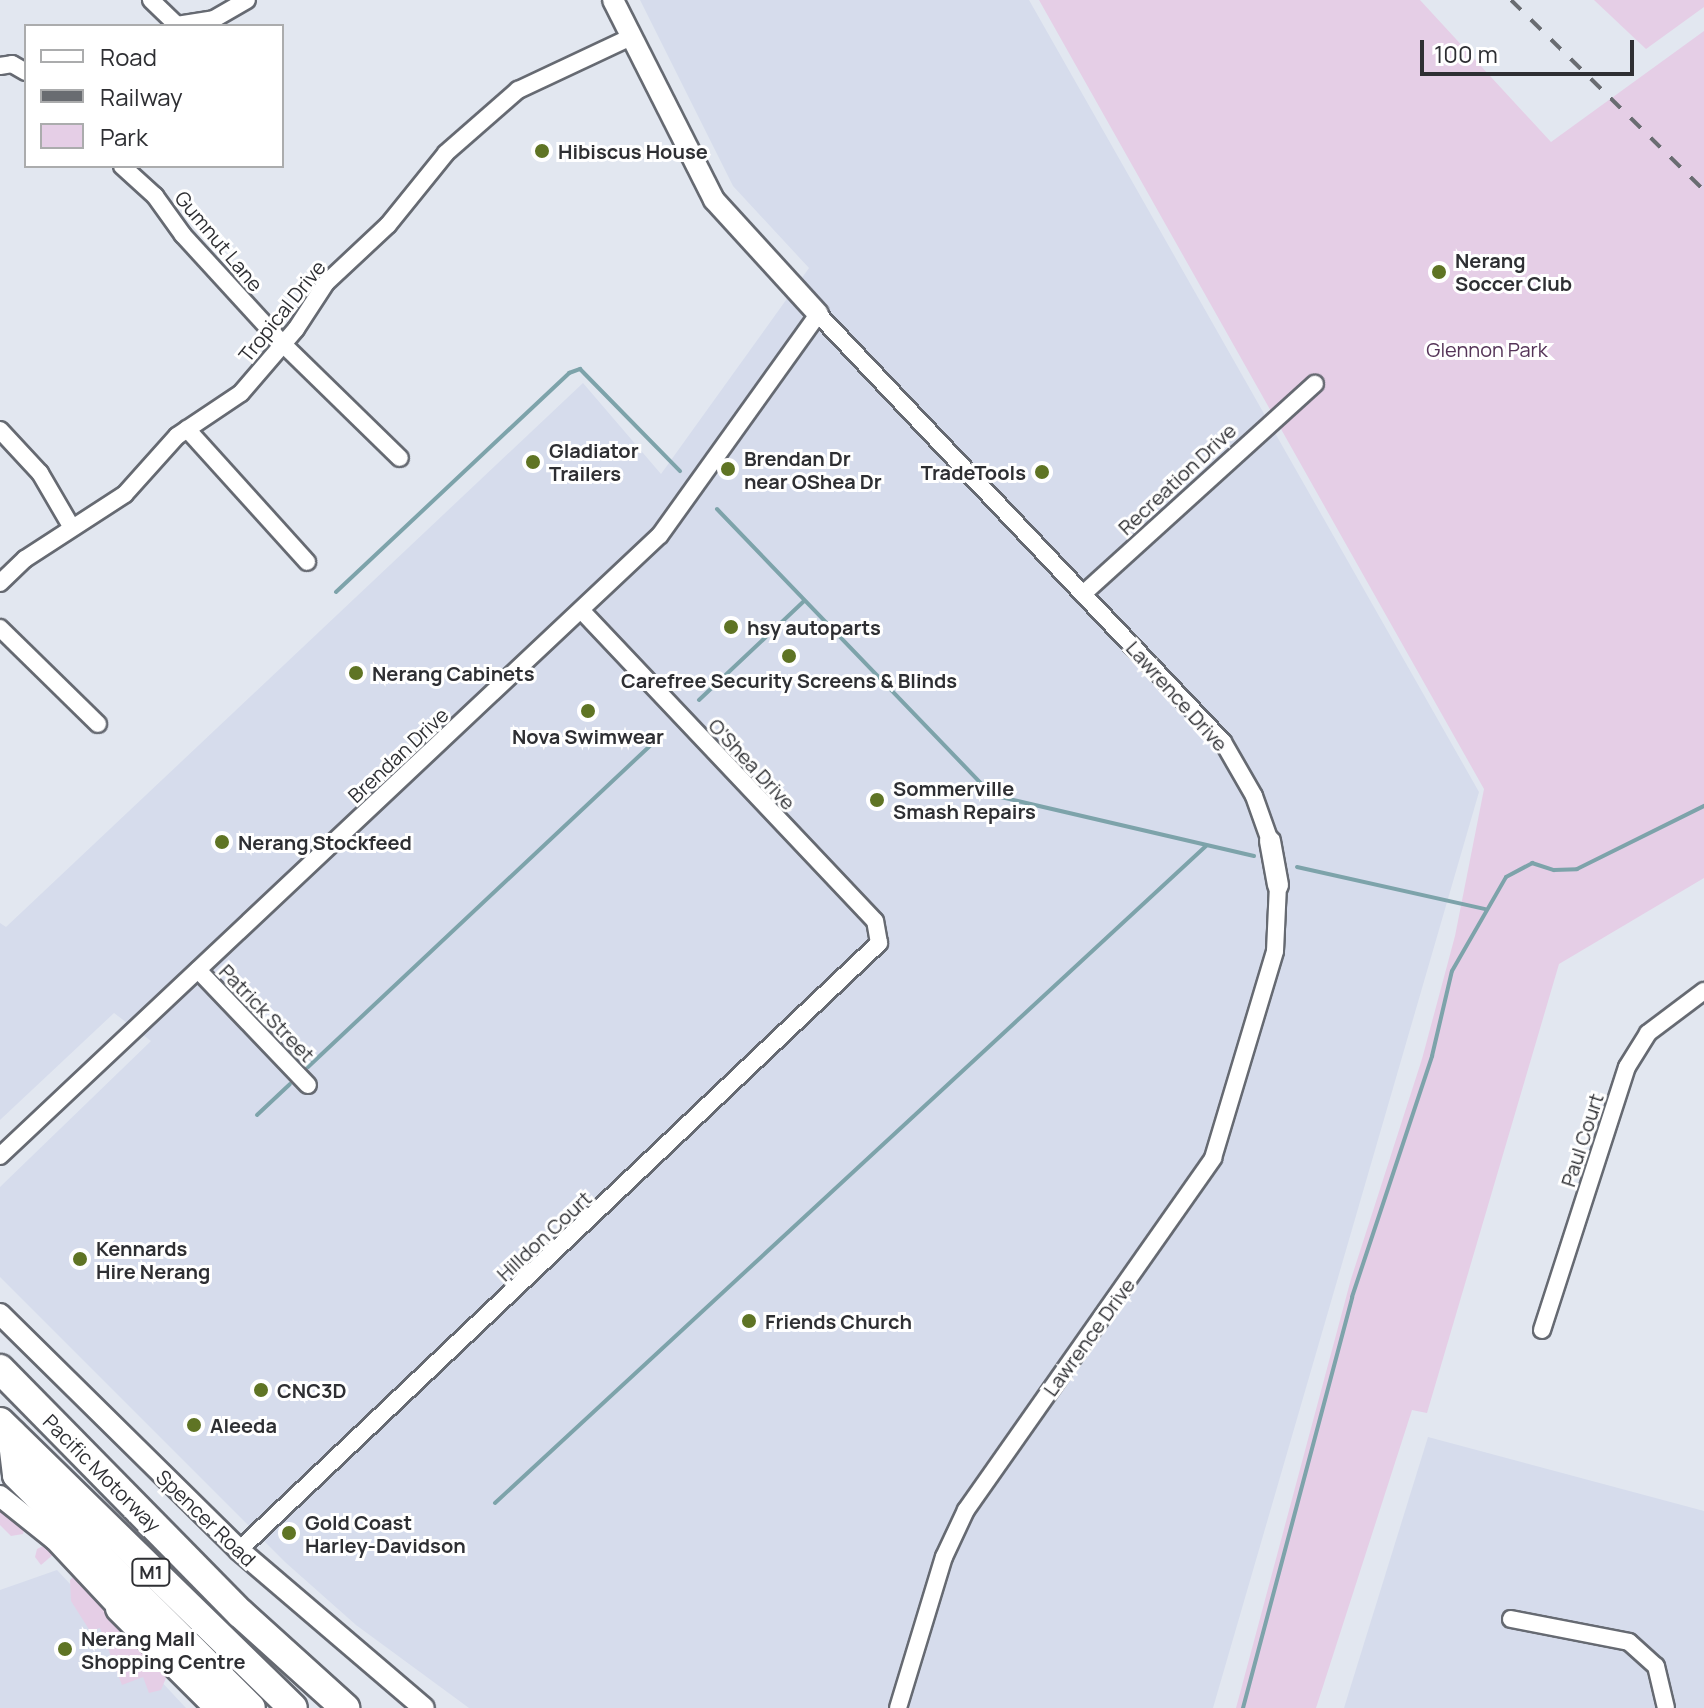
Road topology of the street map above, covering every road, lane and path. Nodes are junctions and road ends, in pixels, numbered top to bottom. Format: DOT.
graph roads {
  1 [pos="151,0"];
  2 [pos="247,0"];
  3 [pos="613,0"];
  4 [pos="176,24"];
  5 [pos="183,24"];
  6 [pos="631,37"];
  7 [pos="0,66"];
  8 [pos="24,71"];
  9 [pos="124,168"];
  10 [pos="818,314"];
  11 [pos="283,344"];
  12 [pos="1315,384"];
  13 [pos="187,429"];
  14 [pos="0,430"];
  15 [pos="400,458"];
  16 [pos="71,526"];
  17 [pos="307,562"];
  18 [pos="0,583"];
  19 [pos="1083,594"];
  20 [pos="581,610"];
  21 [pos="0,628"];
  22 [pos="98,724"];
  23 [pos="1270,841"];
  24 [pos="1278,885"];
  25 [pos="875,951"];
  26 [pos="198,970"];
  27 [pos="1704,991"];
  28 [pos="308,1085"];
  29 [pos="0,1156"];
  30 [pos="0,1314"];
  31 [pos="1542,1330"];
  32 [pos="0,1369"];
  33 [pos="6,1428"];
  34 [pos="0,1496"];
  35 [pos="239,1550"];
  36 [pos="120,1608"];
  37 [pos="1511,1619"];
  38 [pos="236,1704"];
  39 [pos="207,1708"];
  40 [pos="293,1708"];
  41 [pos="345,1708"];
  42 [pos="424,1708"];
  43 [pos="898,1708"];
  44 [pos="1666,1708"];
  1 -- 4 [label="street"];
  2 -- 5 [label="street"];
  3 -- 6 [label="street, Lawrence Drive"];
  6 -- 10 [label="street, Lawrence Drive"];
  6 -- 11 [label="street, Tropical Drive"];
  7 -- 8 [label="street"];
  9 -- 11 [label="street, Gumnut Lane"];
  10 -- 19 [label="street, Lawrence Drive"];
  10 -- 20 [label="street, Brendan Drive"];
  11 -- 13 [label="street, Tropical Drive"];
  11 -- 15 [label="street, Gumnut Lane"];
  12 -- 19 [label="street, Recreation Drive"];
  13 -- 16 [label="street, Tropical Drive"];
  13 -- 17 [label="street"];
  14 -- 16 [label="street"];
  16 -- 18 [label="street, Tropical Drive"];
  19 -- 23 [label="street, Lawrence Drive"];
  20 -- 25 [label="street, O'Shea Drive"];
  20 -- 26 [label="street, Brendan Drive"];
  21 -- 22 [label="street"];
  23 -- 24 [label="street, Lawrence Drive"];
  24 -- 43 [label="street, Lawrence Drive"];
  25 -- 35 [label="street, Hilldon Court"];
  26 -- 28 [label="street, Patrick Street"];
  26 -- 29 [label="street, Brendan Drive"];
  27 -- 31 [label="street, Paul Court"];
  30 -- 35 [label="street, Spencer Road"];
  32 -- 41 [label="highway, Pacific Motorway / M1"];
  33 -- 38 [label="highway"];
  33 -- 40 [label="highway, Pacific Motorway / M1"];
  34 -- 36 [label="street"];
  35 -- 42 [label="street, Spencer Road"];
  36 -- 38 [label="highway"];
  36 -- 39 [label="street"];
  37 -- 44 [label="street"];
}
